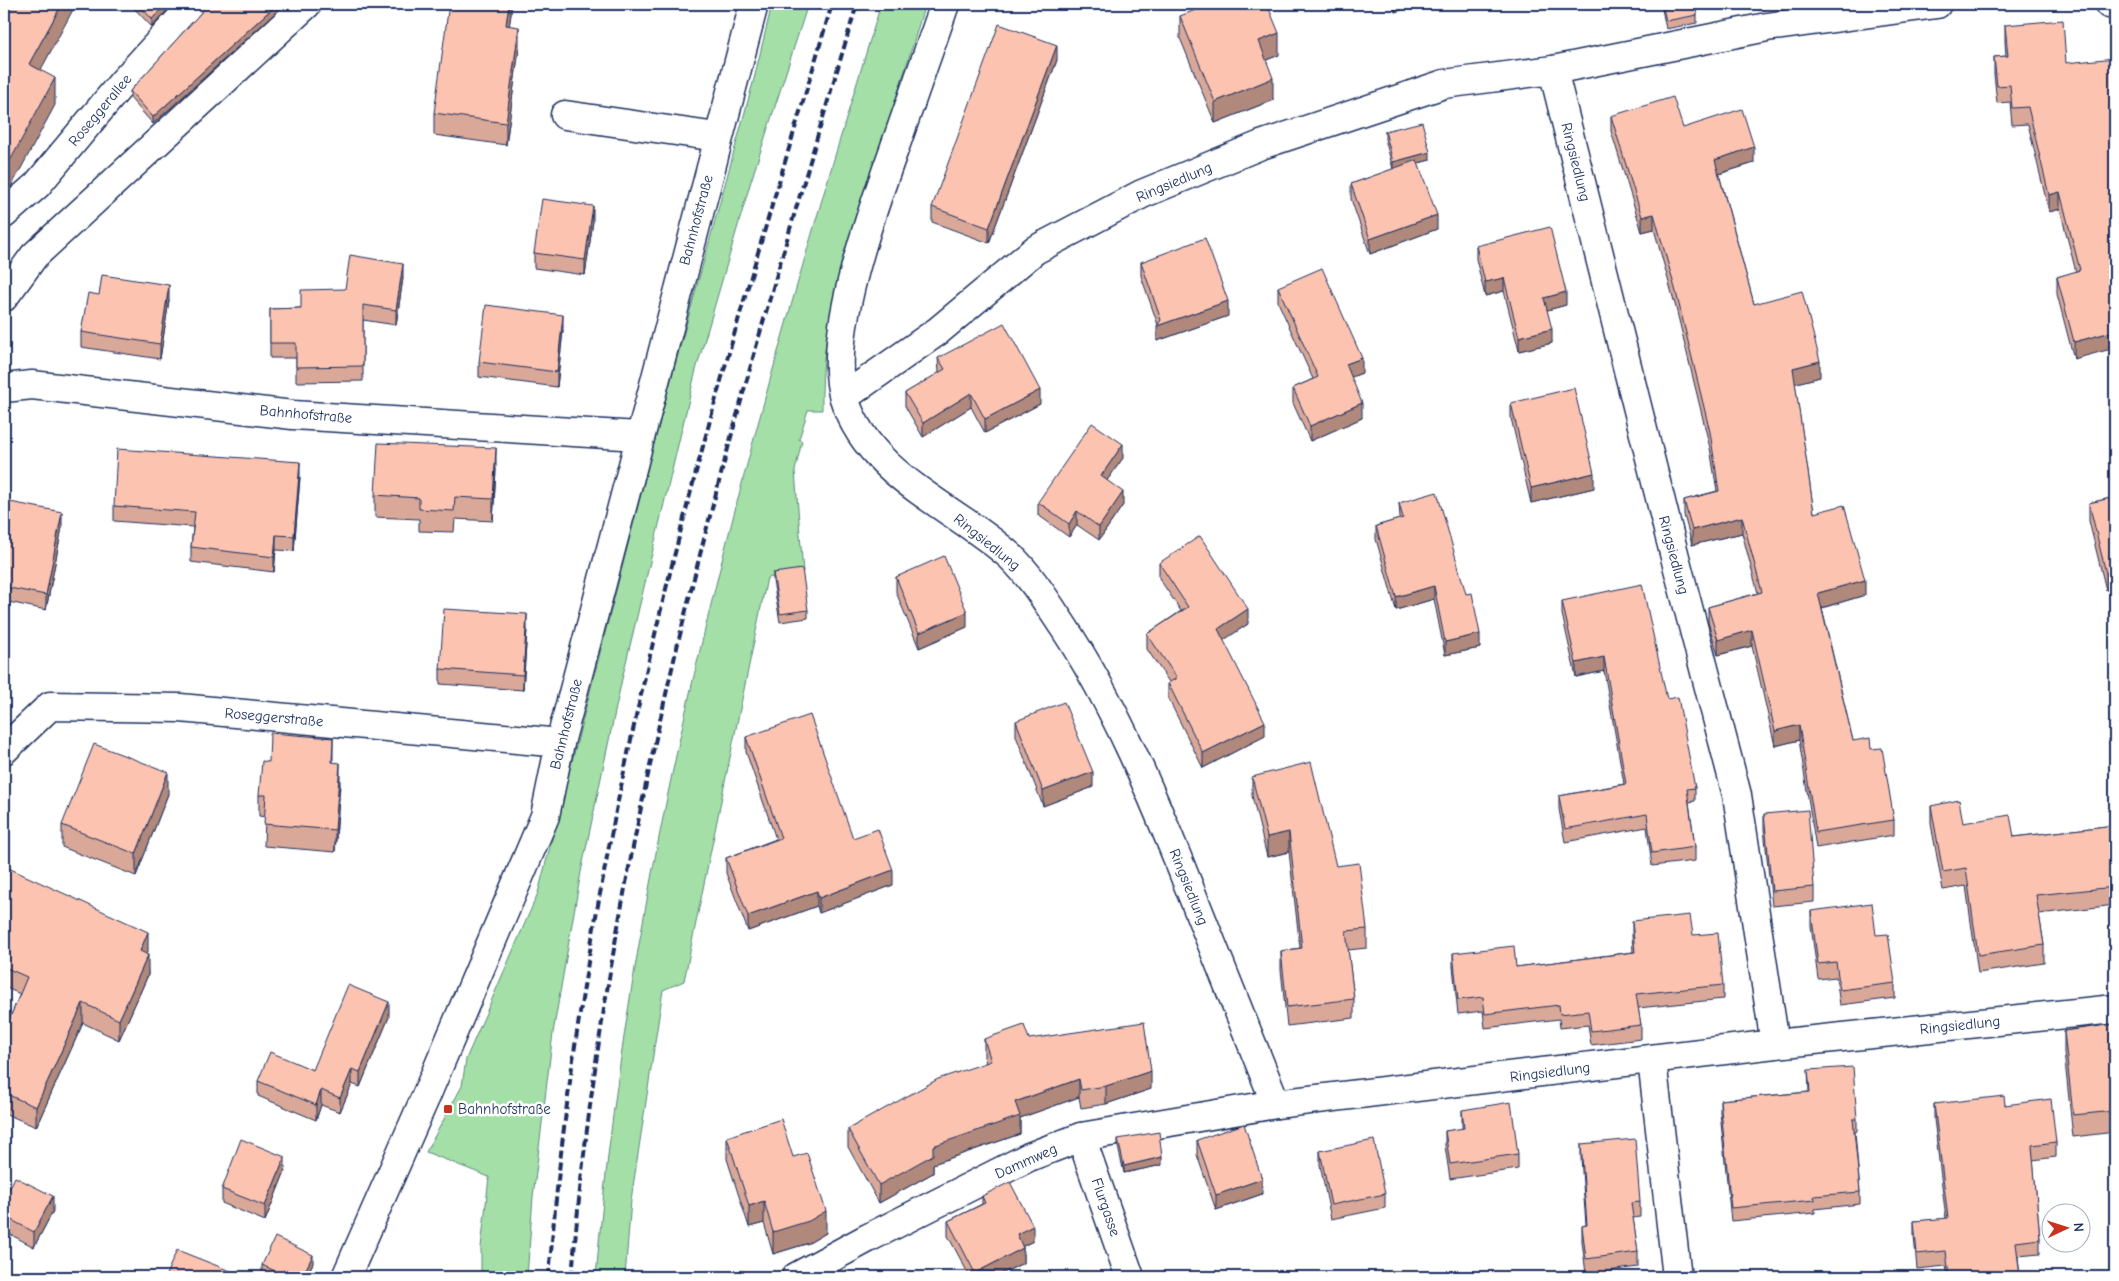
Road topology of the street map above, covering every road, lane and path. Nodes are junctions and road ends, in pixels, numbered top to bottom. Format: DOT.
graph roads {
  1 [pos="194,4"];
  2 [pos="307,4"];
  3 [pos="754,4"];
  4 [pos="945,4"];
  5 [pos="1937,4"];
  6 [pos="2109,4"];
  7 [pos="2115,5"];
  8 [pos="1553,70"];
  9 [pos="566,115"];
  10 [pos="717,137"];
  11 [pos="4,214"];
  12 [pos="4,297"];
  13 [pos="4,388"];
  14 [pos="844,397"];
  15 [pos="639,436"];
  16 [pos="560,743"];
  17 [pos="4,750"];
  18 [pos="2115,1010"];
  19 [pos="1775,1044"];
  20 [pos="1652,1060"];
  21 [pos="1276,1104"];
  22 [pos="1081,1137"];
  23 [pos="346,1277"];
  24 [pos="796,1277"];
  25 [pos="1130,1277"];
  26 [pos="1677,1277"];
  1 -- 11 [label="street, Roseggerallee"];
  2 -- 12 [label="street"];
  3 -- 10 [label="street, Bahnhofstraße"];
  4 -- 14 [label="street, Ringsiedlung"];
  5 -- 8 [label="street, Ringsiedlung"];
  6 -- 7 [label="street"];
  8 -- 14 [label="street, Ringsiedlung"];
  8 -- 19 [label="street, Ringsiedlung"];
  9 -- 10 [label="street"];
  10 -- 15 [label="street, Bahnhofstraße"];
  13 -- 15 [label="street, Bahnhofstraße"];
  14 -- 21 [label="street, Ringsiedlung"];
  15 -- 16 [label="street, Bahnhofstraße"];
  16 -- 17 [label="street, Roseggerstraße"];
  16 -- 23 [label="street, Bahnhofstraße"];
  18 -- 19 [label="street, Ringsiedlung"];
  19 -- 20 [label="street, Ringsiedlung"];
  20 -- 21 [label="street, Ringsiedlung"];
  20 -- 26 [label="street"];
  21 -- 22 [label="street, Dammweg"];
  22 -- 24 [label="street, Dammweg"];
  22 -- 25 [label="street, Flurgasse"];
}
